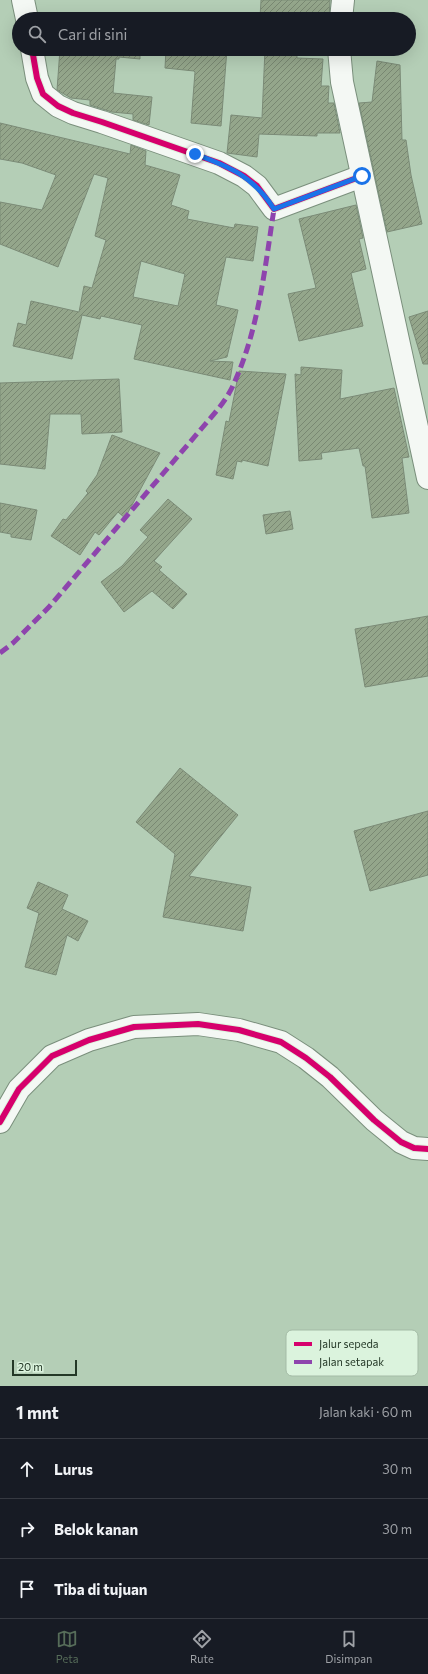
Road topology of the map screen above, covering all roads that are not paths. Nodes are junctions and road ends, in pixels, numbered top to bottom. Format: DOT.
graph roads {
  1 [pos="23,0"];
  2 [pos="343,0"];
  3 [pos="26,12"];
  4 [pos="342,12"];
  5 [pos="33,56"];
  6 [pos="340,56"];
  7 [pos="362,176"];
  8 [pos="428,478"];
  9 [pos="0,1122"];
  10 [pos="428,1149"];
  1 -- 3 [label="street"];
  2 -- 4 [label="street"];
  5 -- 7 [label="street"];
  6 -- 7 [label="street"];
  7 -- 8 [label="street"];
  9 -- 10 [label="street"];
}
